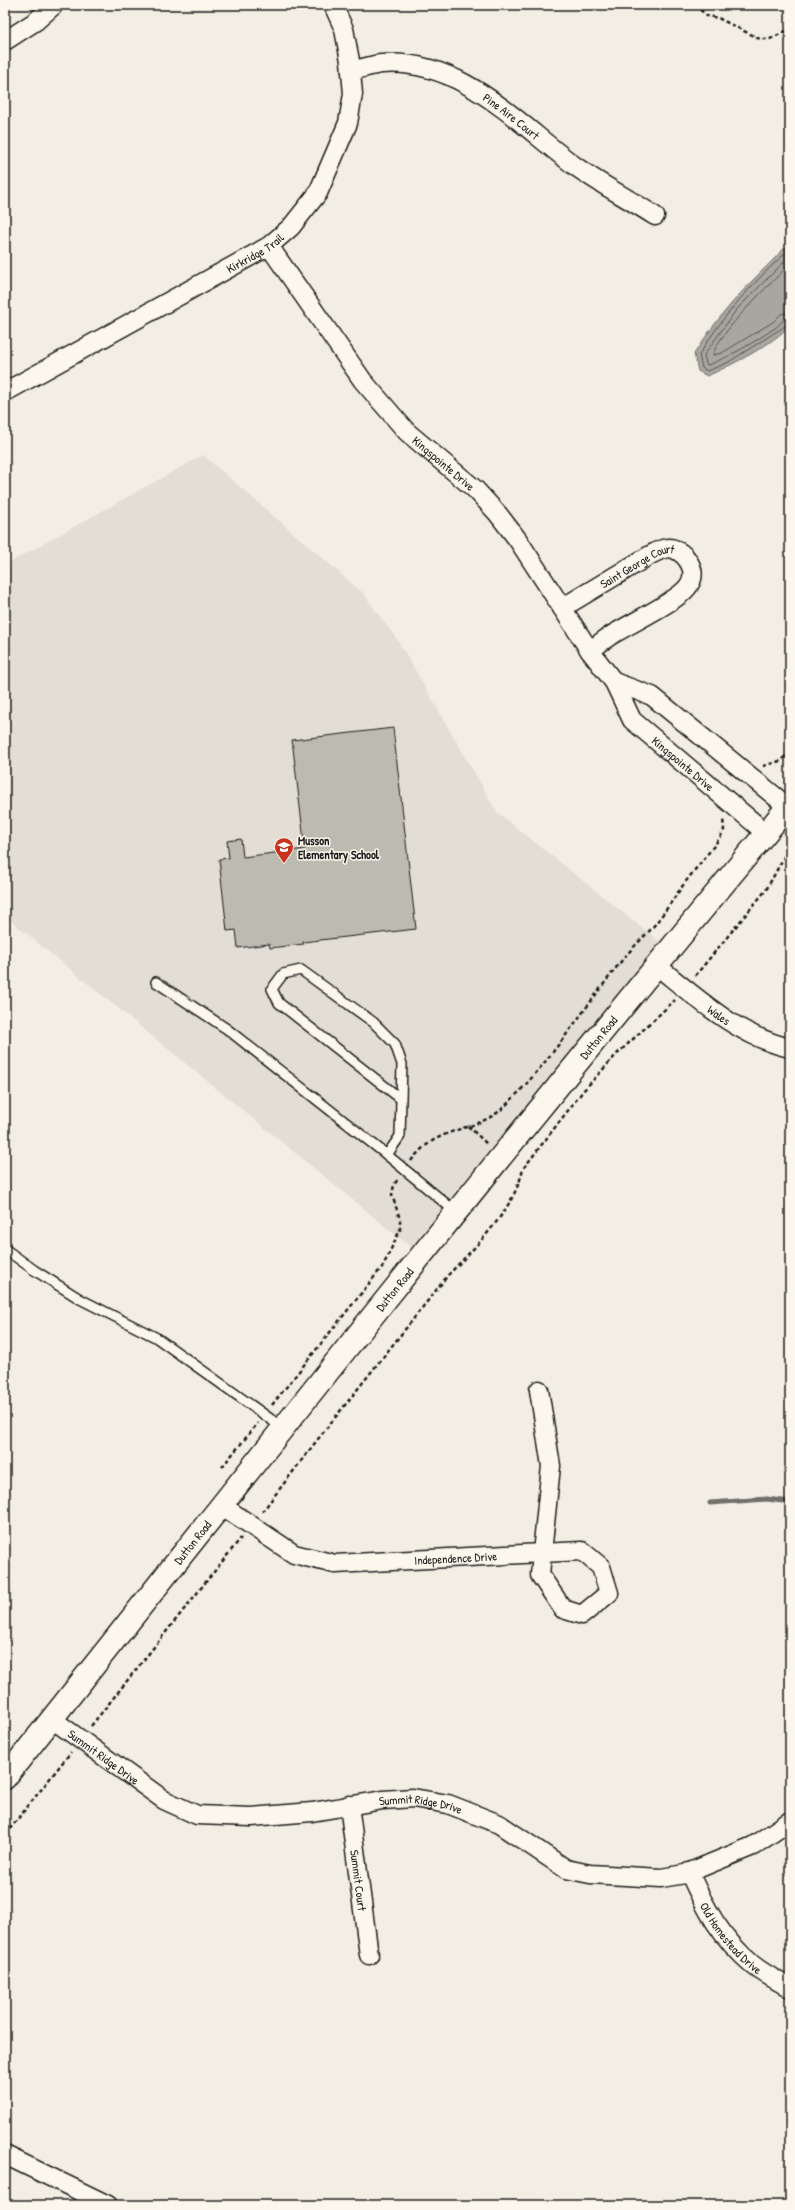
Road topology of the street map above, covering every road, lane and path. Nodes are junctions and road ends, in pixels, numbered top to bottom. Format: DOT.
graph roads {
  1 [pos="54,5"];
  2 [pos="333,5"];
  3 [pos="695,5"];
  4 [pos="790,29"];
  5 [pos="5,42"];
  6 [pos="351,71"];
  7 [pos="655,216"];
  8 [pos="269,246"];
  9 [pos="5,392"];
  10 [pos="562,608"];
  11 [pos="590,651"];
  12 [pos="614,682"];
  13 [pos="790,752"];
  14 [pos="752,778"];
  15 [pos="731,803"];
  16 [pos="789,806"];
  17 [pos="766,833"];
  18 [pos="790,846"];
  19 [pos="656,966"];
  20 [pos="156,982"];
  21 [pos="685,988"];
  22 [pos="790,1048"];
  23 [pos="401,1099"];
  24 [pos="468,1126"];
  25 [pos="485,1143"];
  26 [pos="387,1155"];
  27 [pos="405,1170"];
  28 [pos="456,1212"];
  29 [pos="5,1248"];
  30 [pos="539,1390"];
  31 [pos="265,1415"];
  32 [pos="283,1428"];
  33 [pos="222,1467"];
  34 [pos="221,1505"];
  35 [pos="251,1527"];
  36 [pos="52,1719"];
  37 [pos="80,1740"];
  38 [pos="5,1778"];
  39 [pos="349,1805"];
  40 [pos="790,1821"];
  41 [pos="5,1835"];
  42 [pos="689,1872"];
  43 [pos="369,1955"];
  44 [pos="790,1988"];
  45 [pos="5,2155"];
  46 [pos="108,2205"];
  1 -- 5 [label="street"];
  2 -- 6 [label="street, Kirkridge Trail"];
  3 -- 4 [label="path"];
  6 -- 7 [label="street, Pine Aire Court"];
  6 -- 8 [label="street, Kirkridge Trail"];
  8 -- 9 [label="street, Kirkridge Trail"];
  8 -- 10 [label="street, Kingspointe Drive"];
  10 -- 11 [label="street, Kingspointe Drive"];
  10 -- 11 [label="street, Saint George Court"];
  11 -- 12 [label="street, Kingspointe Drive"];
  12 -- 14 [label="street"];
  12 -- 15 [label="street, Kingspointe Drive"];
  13 -- 14 [label="path"];
  14 -- 16 [label="street"];
  15 -- 17 [label="street, Kingspointe Drive"];
  15 -- 24 [label="path"];
  16 -- 17 [label="street, Dutton Road"];
  17 -- 19 [label="street, Dutton Road"];
  18 -- 21 [label="path"];
  19 -- 21 [label="street, Wales"];
  19 -- 28 [label="street, Dutton Road"];
  20 -- 26 [label="lane"];
  21 -- 22 [label="street, Wales"];
  21 -- 35 [label="path"];
  23 -- 23 [label="lane"];
  23 -- 26 [label="lane"];
  24 -- 25 [label="path"];
  24 -- 27 [label="path"];
  26 -- 27 [label="lane"];
  27 -- 28 [label="lane"];
  27 -- 31 [label="path"];
  28 -- 32 [label="street, Dutton Road"];
  29 -- 31 [label="lane"];
  30 -- 35 [label="street, Independence Drive"];
  31 -- 32 [label="lane"];
  31 -- 33 [label="path"];
  32 -- 34 [label="street, Dutton Road"];
  34 -- 35 [label="street, Independence Drive"];
  34 -- 36 [label="street, Dutton Road"];
  35 -- 37 [label="path"];
  36 -- 37 [label="street, Summit Ridge Drive"];
  36 -- 38 [label="street, Dutton Road"];
  37 -- 39 [label="street, Summit Ridge Drive"];
  37 -- 41 [label="path"];
  39 -- 42 [label="street, Summit Ridge Drive"];
  39 -- 43 [label="street, Summit Court"];
  40 -- 42 [label="street, Summit Ridge Drive"];
  42 -- 44 [label="street, Old Homestead Drive"];
  45 -- 46 [label="street"];
}
